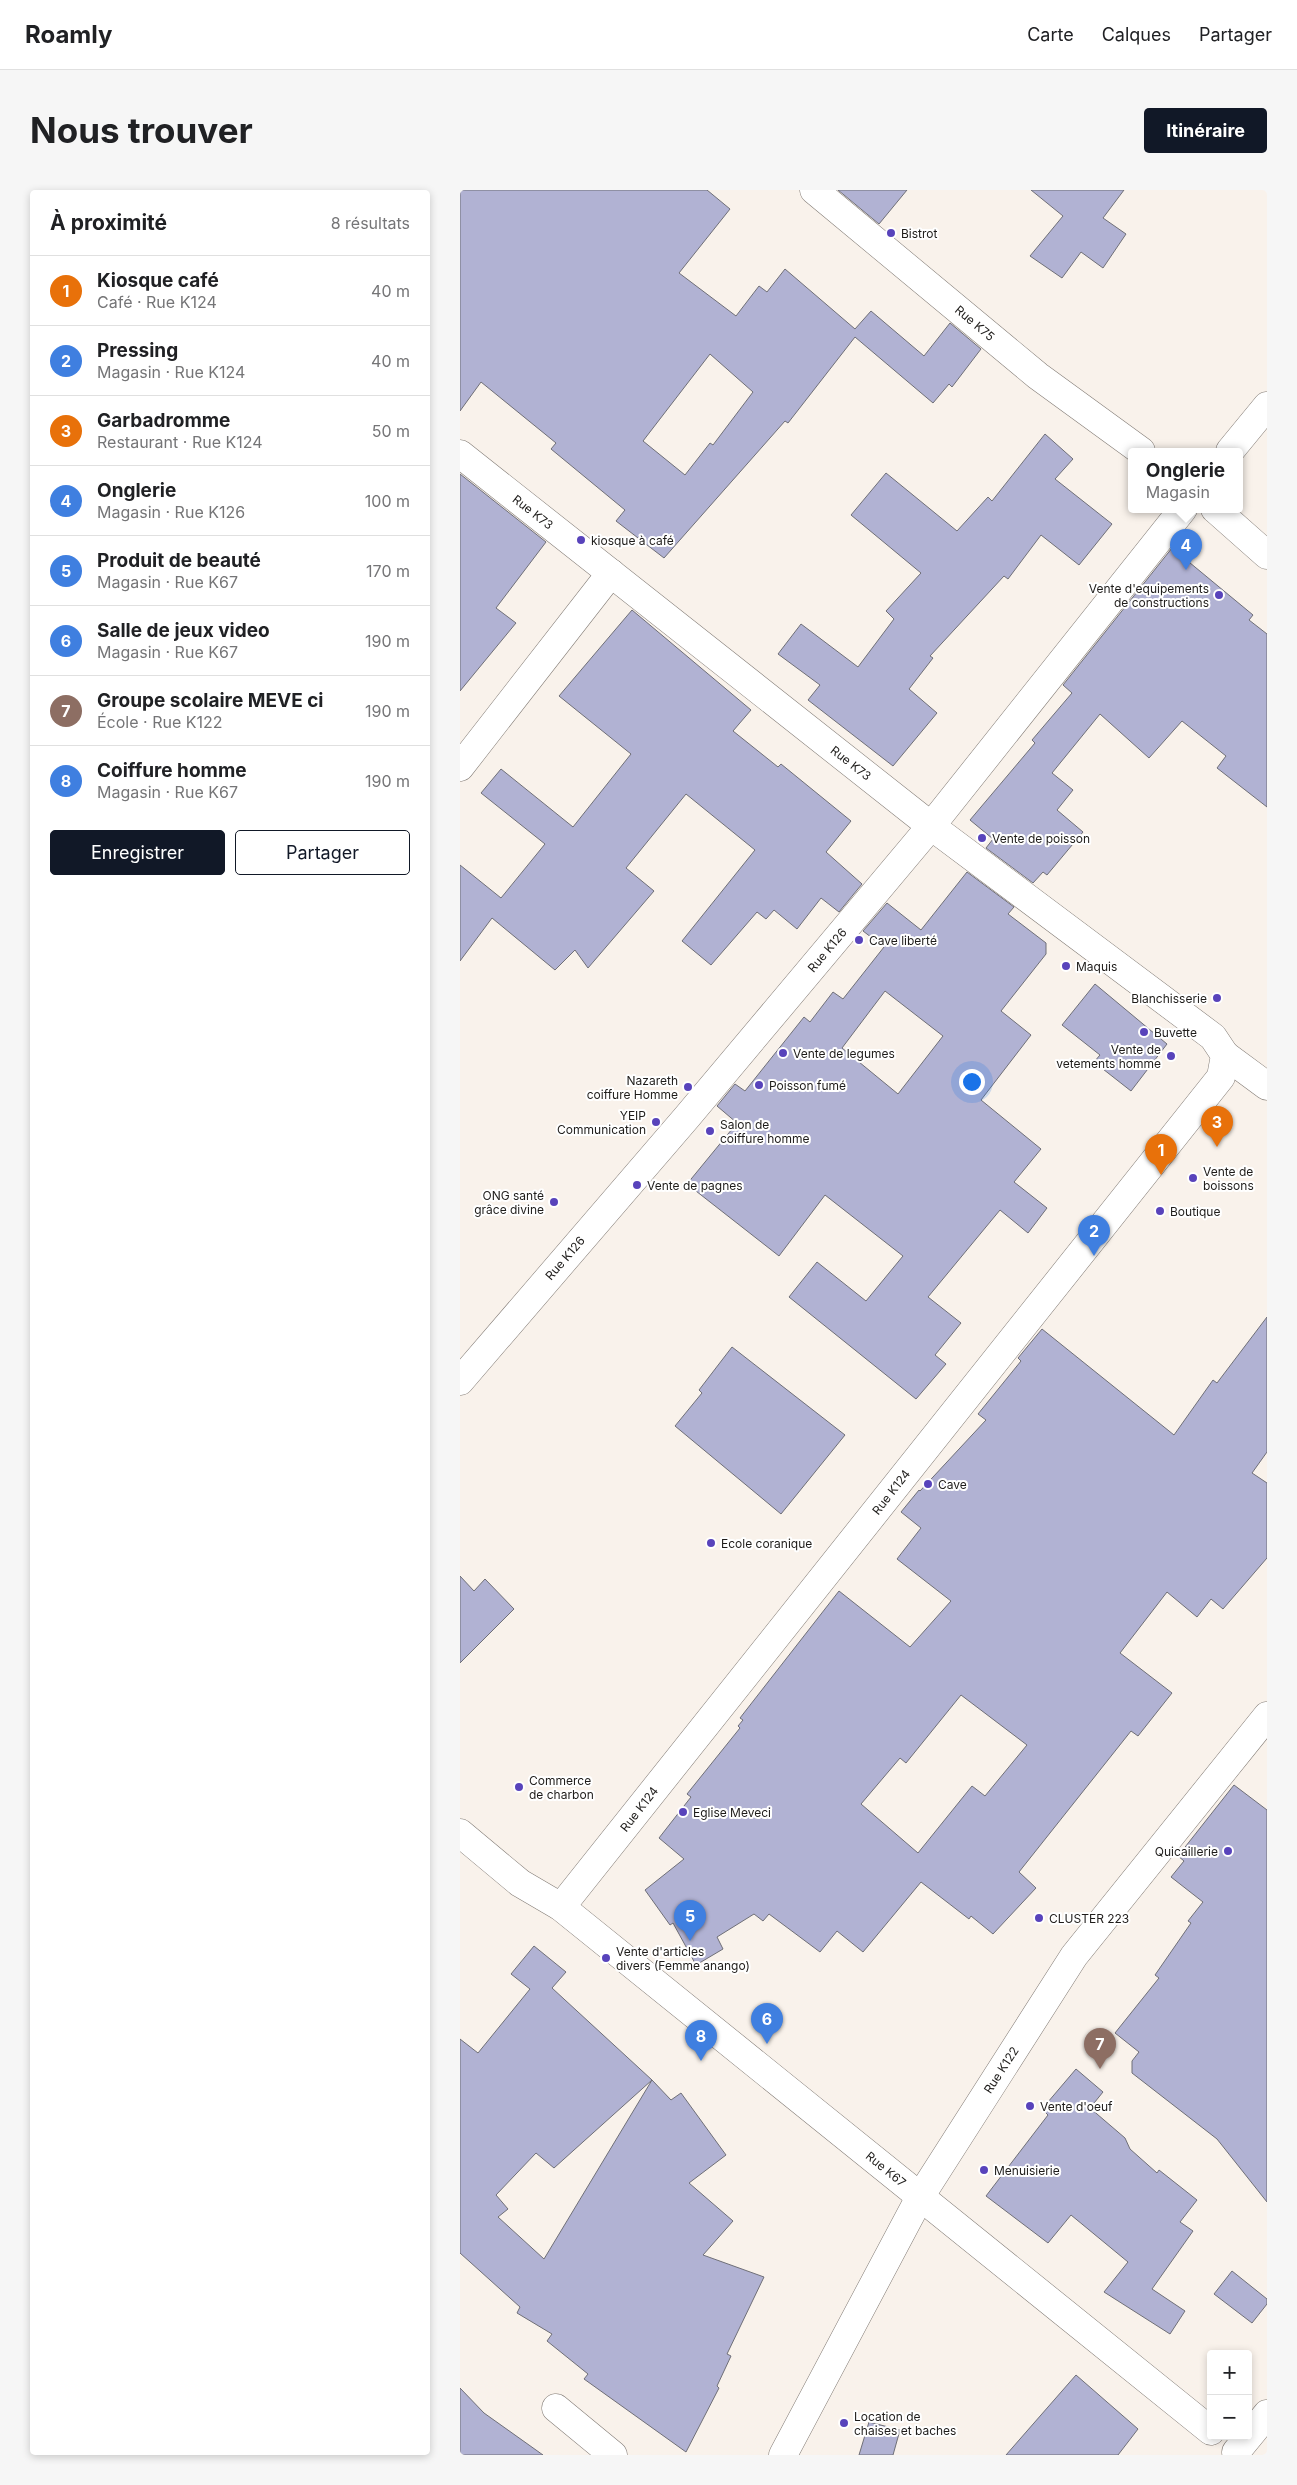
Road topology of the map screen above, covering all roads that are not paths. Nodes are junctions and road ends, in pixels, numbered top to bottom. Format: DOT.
graph roads {
  1 [pos="814,190"];
  2 [pos="1267,406"];
  3 [pos="1137,448"];
  4 [pos="1232,448"];
  5 [pos="460,454"];
  6 [pos="1180,513"];
  7 [pos="1220,513"];
  8 [pos="1267,555"];
  9 [pos="611,574"];
  10 [pos="460,767"];
  11 [pos="931,826"];
  12 [pos="1223,1066"];
  13 [pos="1267,1086"];
  14 [pos="460,1381"];
  15 [pos="1267,1716"];
  16 [pos="460,1833"];
  17 [pos="561,1907"];
  18 [pos="920,2196"];
  19 [pos="556,2408"];
  20 [pos="1267,2414"];
  21 [pos="1207,2428"];
  22 [pos="1231,2448"];
  23 [pos="612,2455"];
  24 [pos="782,2455"];
  1 -- 3 [label="street, Rue K75"];
  2 -- 4 [label="street"];
  5 -- 9 [label="street, Rue K73"];
  6 -- 11 [label="street, Rue K126"];
  7 -- 8 [label="street"];
  9 -- 10 [label="street"];
  9 -- 11 [label="street, Rue K73"];
  11 -- 12 [label="street, Rue K73"];
  11 -- 14 [label="street, Rue K126"];
  12 -- 13 [label="street, Rue K73"];
  12 -- 17 [label="street, Rue K124"];
  15 -- 18 [label="street, Rue K122"];
  16 -- 17 [label="street, Rue K67"];
  17 -- 18 [label="street, Rue K67"];
  18 -- 21 [label="street, Rue K67"];
  18 -- 24 [label="street, Rue K122"];
  19 -- 23 [label="street"];
  20 -- 22 [label="street"];
}
